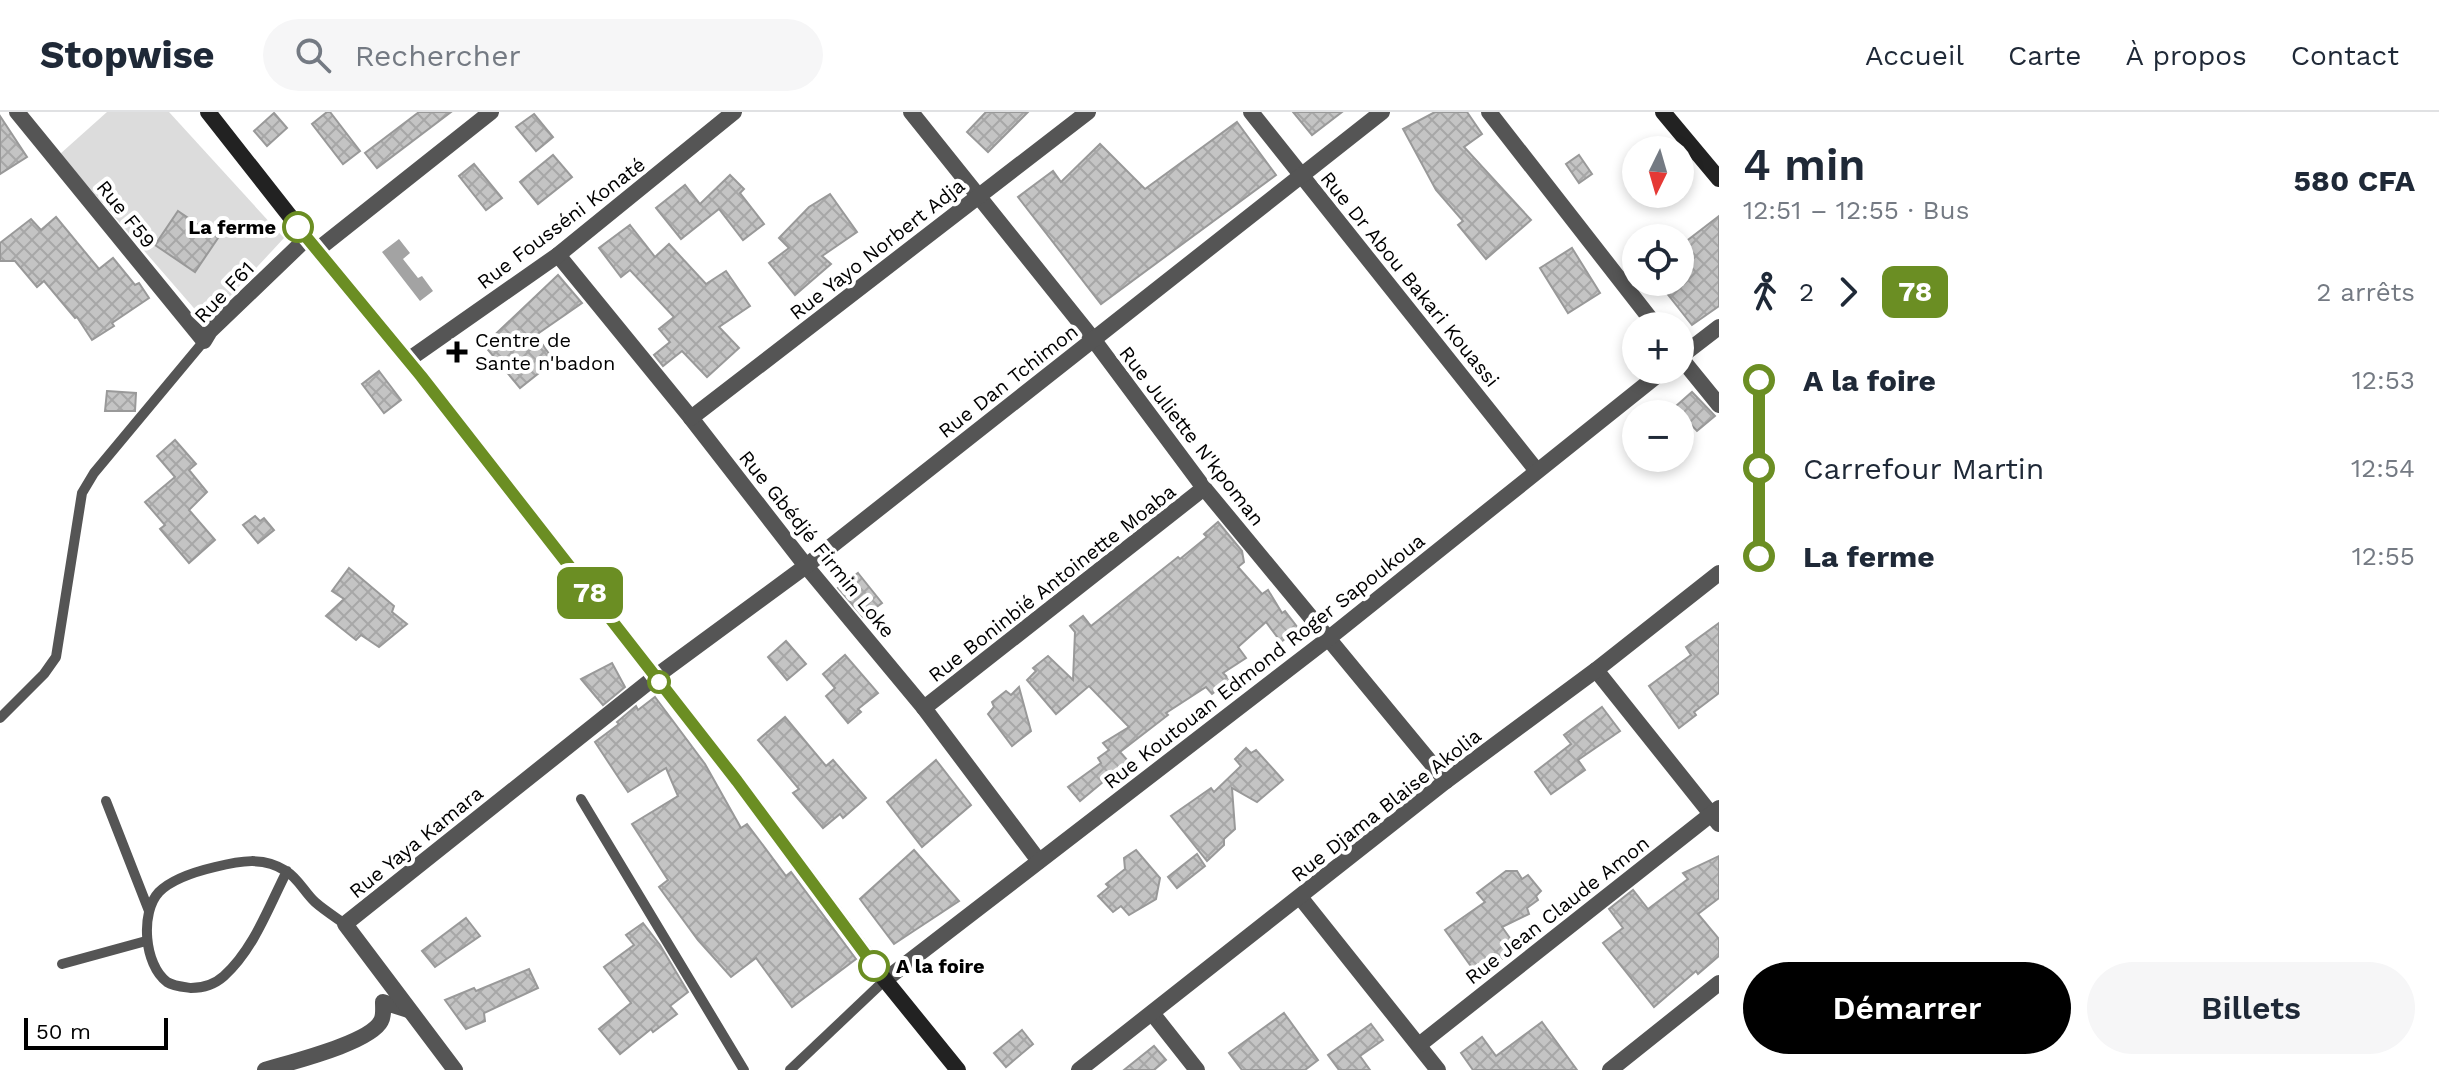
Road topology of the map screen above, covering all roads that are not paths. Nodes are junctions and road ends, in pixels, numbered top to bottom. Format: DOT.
graph roads {
  1 [pos="17,112"];
  2 [pos="208,112"];
  3 [pos="491,112"];
  4 [pos="734,112"];
  5 [pos="911,112"];
  6 [pos="1088,112"];
  7 [pos="1251,112"];
  8 [pos="1382,112"];
  9 [pos="1489,112"];
  10 [pos="1663,112"];
  11 [pos="1302,176"];
  12 [pos="1719,179"];
  13 [pos="978,196"];
  14 [pos="312,244"];
  15 [pos="558,255"];
  16 [pos="1645,312"];
  17 [pos="1719,327"];
  18 [pos="1093,339"];
  19 [pos="204,341"];
  20 [pos="1694,346"];
  21 [pos="408,360"];
  22 [pos="1694,374"];
  23 [pos="1646,384"];
  24 [pos="1719,405"];
  25 [pos="691,418"];
  26 [pos="1537,471"];
  27 [pos="1204,488"];
  28 [pos="806,566"];
  29 [pos="1719,573"];
  30 [pos="1329,638"];
  31 [pos="1596,670"];
  32 [pos="655,677"];
  33 [pos="924,708"];
  34 [pos="0,718"];
  35 [pos="1446,781"];
  36 [pos="581,799"];
  37 [pos="106,801"];
  38 [pos="1716,815"];
  39 [pos="1039,861"];
  40 [pos="287,871"];
  41 [pos="1300,897"];
  42 [pos="149,911"];
  43 [pos="345,924"];
  44 [pos="146,941"];
  45 [pos="62,964"];
  46 [pos="885,980"];
  47 [pos="1719,983"];
  48 [pos="408,1010"];
  49 [pos="1152,1013"];
  50 [pos="1419,1045"];
  51 [pos="265,1070"];
  52 [pos="455,1070"];
  53 [pos="744,1070"];
  54 [pos="790,1070"];
  55 [pos="958,1070"];
  56 [pos="1079,1070"];
  57 [pos="1197,1070"];
  58 [pos="1438,1070"];
  59 [pos="1610,1070"];
  1 -- 19 [label="street, Rue F59"];
  2 -- 14 [label="street"];
  3 -- 14 [label="street, Rue F61"];
  4 -- 15 [label="street, Rue Fousséni Konaté"];
  5 -- 13 [label="street, Rue Juliette N'kpoman"];
  6 -- 13 [label="street, Rue Yayo Norbert Adja"];
  7 -- 11 [label="street, Rue Dr Abou Bakari Kouassi"];
  8 -- 11 [label="street, Rue Dan Tchimon"];
  9 -- 16 [label="street"];
  10 -- 12 [label="street"];
  11 -- 18 [label="street, Rue Dan Tchimon"];
  11 -- 26 [label="street, Rue Dr Abou Bakari Kouassi"];
  13 -- 18 [label="street, Rue Juliette N'kpoman"];
  13 -- 25 [label="street, Rue Yayo Norbert Adja"];
  14 -- 19 [label="street, Rue F61"];
  14 -- 21 [label="street"];
  15 -- 21 [label="street, Rue Fousséni Konaté"];
  15 -- 25 [label="street, Rue Gbédjé Firmin Loke"];
  17 -- 20 [label="street"];
  18 -- 27 [label="street, Rue Juliette N'kpoman"];
  18 -- 28 [label="street, Rue Dan Tchimon"];
  19 -- 34 [label="lane"];
  21 -- 32 [label="street"];
  22 -- 24 [label="street"];
  23 -- 26 [label="street, Rue Koutouan Edmond Roger Sapoukoua"];
  25 -- 28 [label="street, Rue Gbédjé Firmin Loke"];
  26 -- 30 [label="street, Rue Koutouan Edmond Roger Sapoukoua"];
  27 -- 30 [label="street, Rue Juliette N'kpoman"];
  27 -- 33 [label="street, Rue Boninbié Antoinette Moaba"];
  28 -- 32 [label="street, Rue Dan Tchimon"];
  28 -- 33 [label="street, Rue Gbédjé Firmin Loke"];
  29 -- 31 [label="street, Rue Djama Blaise Akolia"];
  30 -- 35 [label="street, Rue Juliette N'kpoman"];
  30 -- 39 [label="street, Rue Koutouan Edmond Roger Sapoukoua"];
  31 -- 35 [label="street, Rue Djama Blaise Akolia"];
  31 -- 38 [label="street"];
  32 -- 43 [label="street, Rue Yaya Kamara"];
  32 -- 46 [label="street"];
  33 -- 39 [label="street, Rue Gbédjé Firmin Loke"];
  35 -- 41 [label="street, Rue Djama Blaise Akolia"];
  36 -- 53 [label="lane"];
  37 -- 42 [label="lane"];
  38 -- 50 [label="street, Rue Jean Claude Amon"];
  39 -- 46 [label="street, Rue Koutouan Edmond Roger Sapoukoua"];
  40 -- 42 [label="lane"];
  40 -- 43 [label="lane"];
  40 -- 44 [label="lane"];
  41 -- 49 [label="street, Rue Djama Blaise Akolia"];
  41 -- 50 [label="street"];
  42 -- 44 [label="lane"];
  43 -- 48 [label="street, Rue Yaya Kamara"];
  44 -- 45 [label="lane"];
  46 -- 54 [label="lane"];
  46 -- 55 [label="street"];
  47 -- 59 [label="street"];
  48 -- 51 [label="street"];
  48 -- 52 [label="street, Rue Yaya Kamara"];
  49 -- 56 [label="street, Rue Djama Blaise Akolia"];
  49 -- 57 [label="street"];
  50 -- 58 [label="street"];
}
